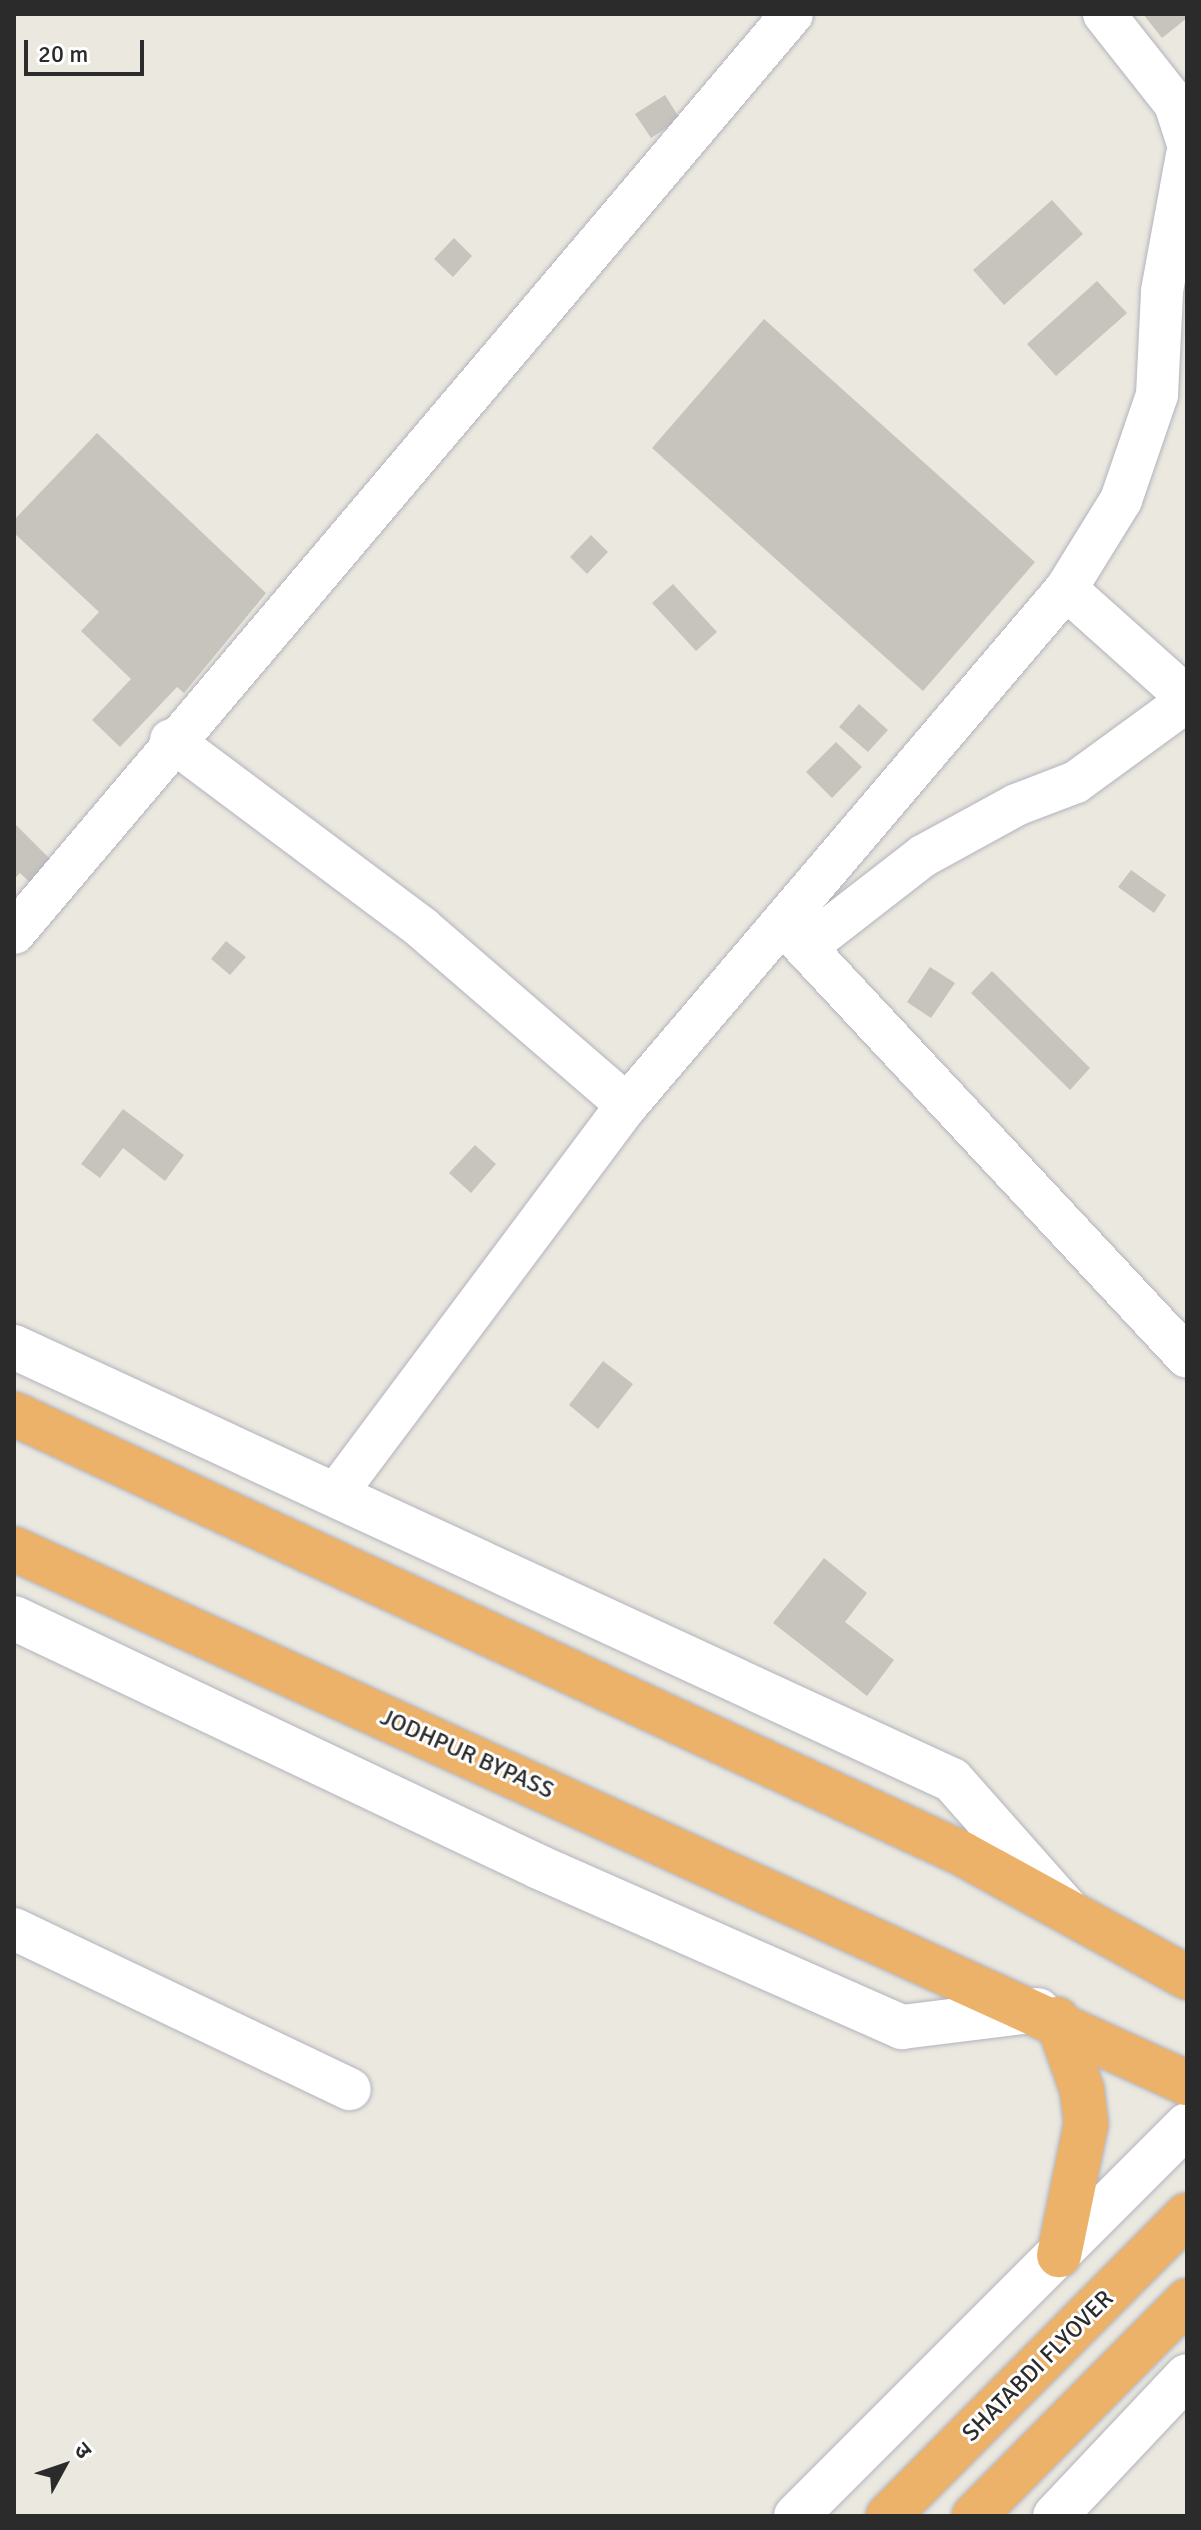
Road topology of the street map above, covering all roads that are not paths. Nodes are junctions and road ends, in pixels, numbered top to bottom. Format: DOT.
graph roads {
  1 [pos="792,14"];
  2 [pos="1104,14"];
  3 [pos="1185,142"];
  4 [pos="1066,589"];
  5 [pos="1187,699"];
  6 [pos="171,740"];
  7 [pos="14,933"];
  8 [pos="796,936"];
  9 [pos="627,1105"];
  10 [pos="14,1347"];
  11 [pos="1187,1357"];
  12 [pos="14,1414"];
  13 [pos="335,1495"];
  14 [pos="14,1549"];
  15 [pos="14,1618"];
  16 [pos="1074,1918"];
  17 [pos="14,1929"];
  18 [pos="1187,1943"];
  19 [pos="1130,1945"];
  20 [pos="1187,1977"];
  21 [pos="1047,2014"];
  22 [pos="1187,2083"];
  23 [pos="350,2089"];
  24 [pos="1187,2125"];
  25 [pos="1187,2215"];
  26 [pos="1059,2255"];
  27 [pos="1187,2301"];
  28 [pos="1187,2376"];
  29 [pos="796,2516"];
  30 [pos="888,2516"];
  31 [pos="974,2516"];
  32 [pos="1055,2516"];
  1 -- 6 [label="street"];
  2 -- 3 [label="street"];
  3 -- 4 [label="street"];
  4 -- 5 [label="street"];
  4 -- 8 [label="street"];
  5 -- 8 [label="street"];
  6 -- 7 [label="street"];
  6 -- 9 [label="street"];
  8 -- 9 [label="street"];
  8 -- 11 [label="street"];
  9 -- 13 [label="street"];
  10 -- 13 [label="street"];
  12 -- 16 [label="highway"];
  13 -- 16 [label="street"];
  14 -- 21 [label="highway, JODHPUR BYPASS"];
  15 -- 21 [label="street"];
  16 -- 19 [label="highway"];
  17 -- 23 [label="street"];
  18 -- 19 [label="highway"];
  19 -- 20 [label="highway"];
  21 -- 22 [label="highway"];
  21 -- 26 [label="highway"];
  24 -- 26 [label="street"];
  25 -- 30 [label="highway, SHATABDI FLYOVER"];
  26 -- 29 [label="street"];
  27 -- 31 [label="highway"];
  28 -- 32 [label="street"];
}
